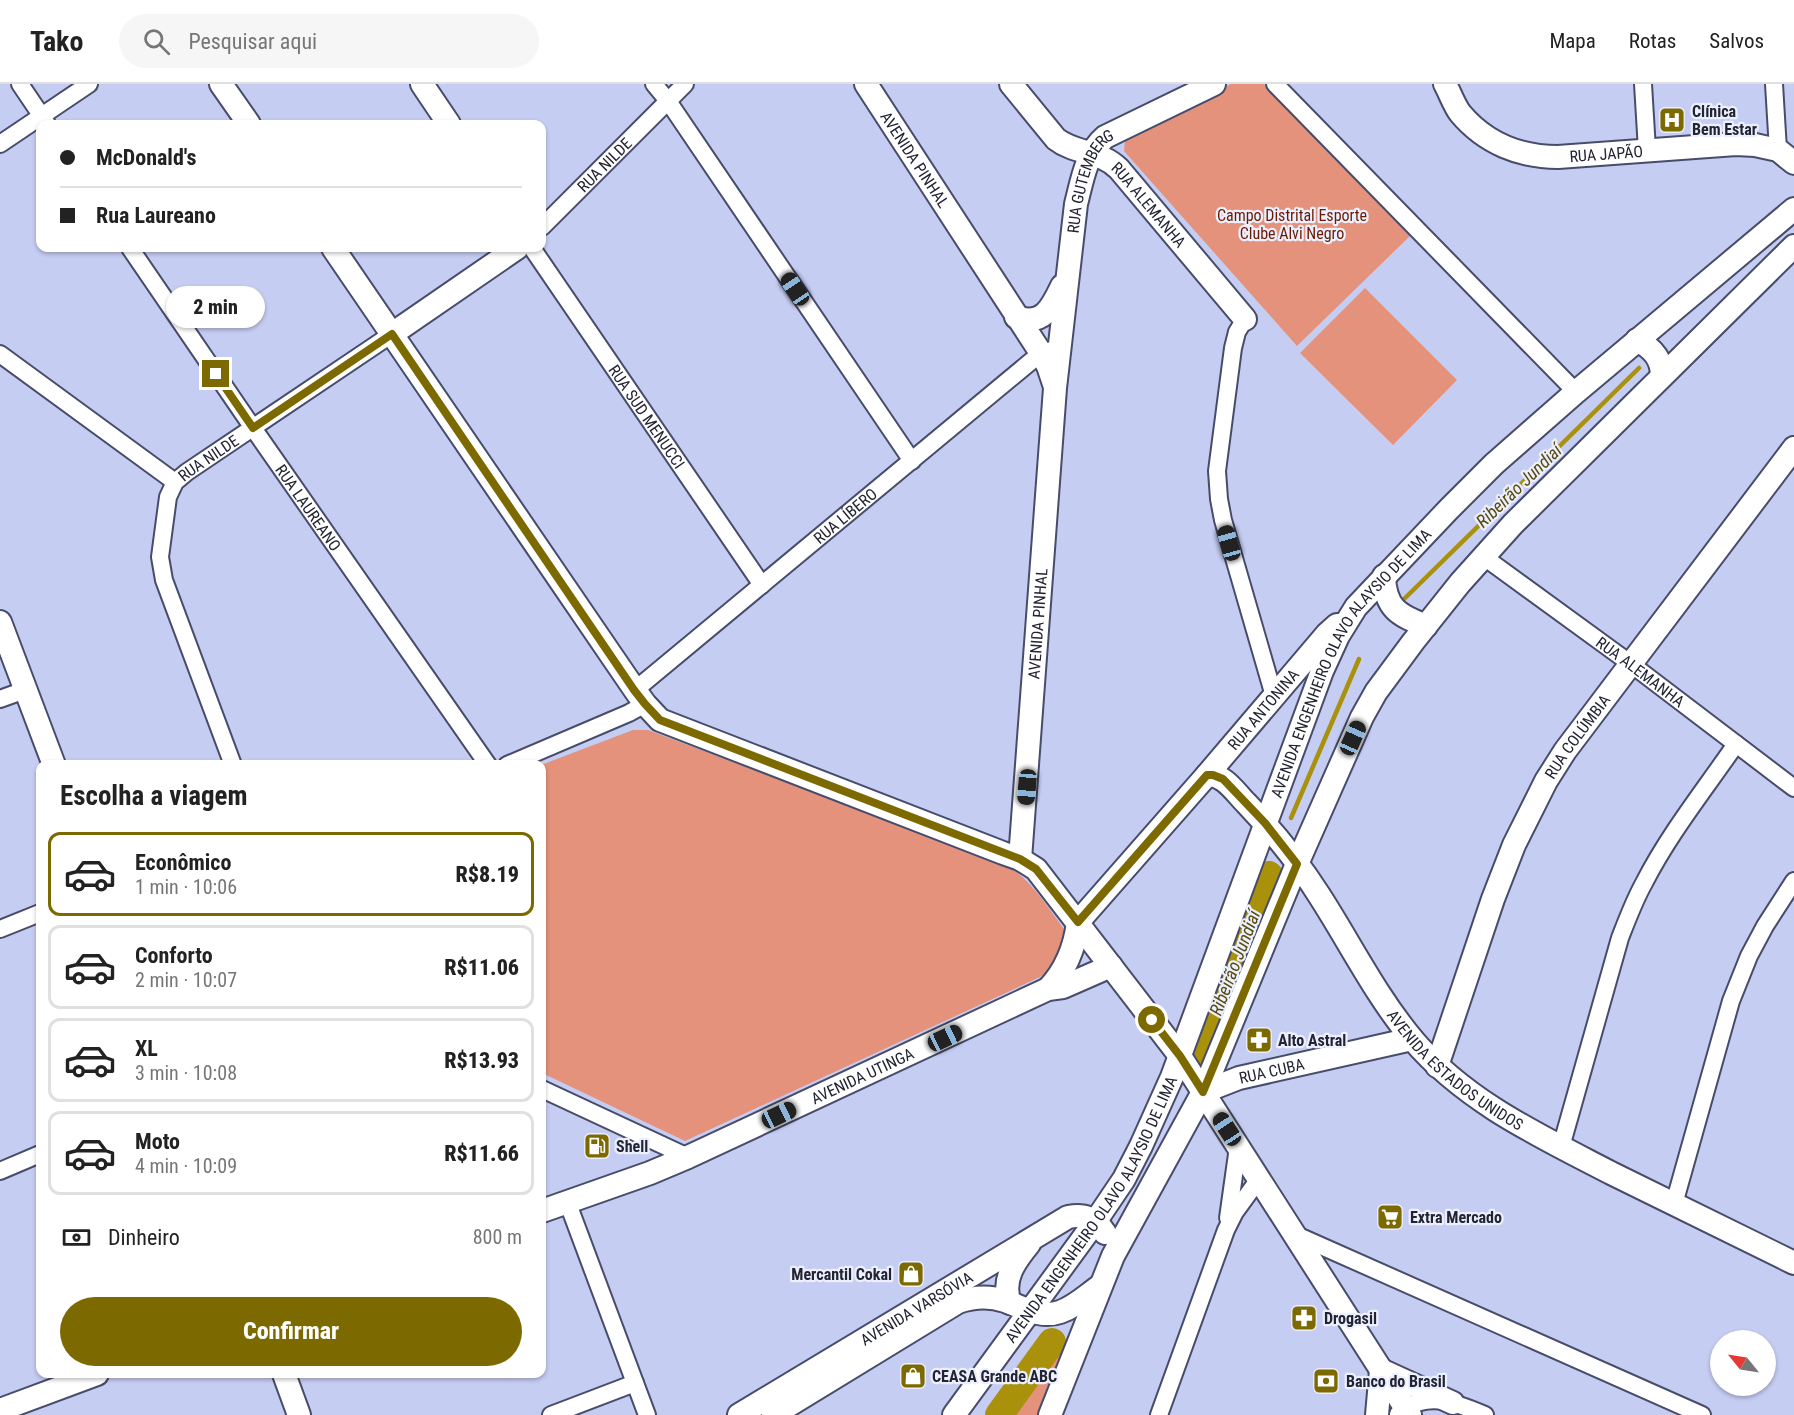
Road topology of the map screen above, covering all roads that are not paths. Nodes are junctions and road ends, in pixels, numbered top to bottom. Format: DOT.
graph roads {
  1 [pos="20,84"];
  2 [pos="89,84"];
  3 [pos="221,84"];
  4 [pos="422,84"];
  5 [pos="654,84"];
  6 [pos="685,84"];
  7 [pos="866,84"];
  8 [pos="1011,84"];
  9 [pos="1214,84"];
  10 [pos="1275,84"];
  11 [pos="1445,84"];
  12 [pos="1643,84"];
  13 [pos="1774,84"];
  14 [pos="668,101"];
  15 [pos="44,120"];
  16 [pos="46,120"];
  17 [pos="246,120"];
  18 [pos="446,120"];
  19 [pos="36,126"];
  20 [pos="0,144"];
  21 [pos="1647,150"];
  22 [pos="1092,153"];
  23 [pos="1786,157"];
  24 [pos="1794,209"];
  25 [pos="546,223"];
  26 [pos="1794,246"];
  27 [pos="133,252"];
  28 [pos="336,252"];
  29 [pos="512,252"];
  30 [pos="535,252"];
  31 [pos="1067,274"];
  32 [pos="1016,317"];
  33 [pos="1245,320"];
  34 [pos="392,334"];
  35 [pos="1637,340"];
  36 [pos="1051,350"];
  37 [pos="1,354"];
  38 [pos="1662,376"];
  39 [pos="1576,392"];
  40 [pos="253,428"];
  41 [pos="1794,448"];
  42 [pos="912,461"];
  43 [pos="176,483"];
  44 [pos="1484,556"];
  45 [pos="1384,576"];
  46 [pos="762,585"];
  47 [pos="1356,607"];
  48 [pos="0,622"];
  49 [pos="1426,626"];
  50 [pos="1631,664"];
  51 [pos="26,690"];
  52 [pos="1274,696"];
  53 [pos="640,697"];
  54 [pos="0,699"];
  55 [pos="1736,744"];
  56 [pos="52,760"];
  57 [pos="231,760"];
  58 [pos="485,760"];
  59 [pos="519,760"];
  60 [pos="1207,775"];
  61 [pos="1794,788"];
  62 [pos="1265,823"];
  63 [pos="1020,859"];
  64 [pos="1297,864"];
  65 [pos="1794,881"];
  66 [pos="36,915"];
  67 [pos="1078,922"];
  68 [pos="0,930"];
  69 [pos="1111,966"];
  70 [pos="1048,989"];
  71 [pos="1412,1039"];
  72 [pos="1180,1056"];
  73 [pos="1437,1066"];
  74 [pos="546,1091"];
  75 [pos="1203,1092"];
  76 [pos="1238,1147"];
  77 [pos="1561,1147"];
  78 [pos="36,1157"];
  79 [pos="688,1157"];
  80 [pos="0,1171"];
  81 [pos="1259,1179"];
  82 [pos="567,1202"];
  83 [pos="1674,1204"];
  84 [pos="546,1210"];
  85 [pos="1095,1222"];
  86 [pos="1226,1230"];
  87 [pos="1294,1234"];
  88 [pos="1036,1236"];
  89 [pos="1113,1256"];
  90 [pos="1794,1263"];
  91 [pos="1100,1286"];
  92 [pos="1020,1307"];
  93 [pos="1381,1370"];
  94 [pos="87,1378"];
  95 [pos="285,1378"];
  96 [pos="635,1383"];
  97 [pos="1453,1403"];
  98 [pos="0,1410"];
  99 [pos="1404,1413"];
  100 [pos="299,1415"];
  101 [pos="551,1415"];
  102 [pos="647,1415"];
  103 [pos="739,1415"];
  104 [pos="773,1415"];
  105 [pos="954,1415"];
  106 [pos="1050,1415"];
  107 [pos="1159,1415"];
  108 [pos="1377,1415"];
  109 [pos="1485,1415"];
  110 [pos="1702,1415"];
  1 -- 15 [label="street"];
  2 -- 16 [label="street"];
  3 -- 17 [label="main road"];
  4 -- 18 [label="main road"];
  5 -- 14 [label="street"];
  6 -- 14 [label="street, RUA NILDE"];
  7 -- 32 [label="main road, AVENIDA PINHAL"];
  8 -- 22 [label="main road, RUA ALEMANHA"];
  9 -- 22 [label="main road, RUA GUTEMBERG"];
  10 -- 39 [label="street"];
  11 -- 21 [label="main road, RUA JAPÃO"];
  12 -- 21 [label="street"];
  13 -- 23 [label="street"];
  14 -- 25 [label="street, RUA NILDE"];
  14 -- 42 [label="street"];
  19 -- 20 [label="street"];
  21 -- 23 [label="main road, RUA JAPÃO"];
  22 -- 31 [label="main road, RUA GUTEMBERG"];
  22 -- 33 [label="main road, RUA ALEMANHA"];
  24 -- 35 [label="main road, AVENIDA ENGENHEIRO OLAVO ALAYSIO DE LIMA"];
  26 -- 38 [label="main road, AVENIDA ENGENHEIRO OLAVO ALAYSIO DE LIMA"];
  27 -- 40 [label="street, RUA LAUREANO"];
  28 -- 34 [label="main road"];
  29 -- 34 [label="main road, RUA NILDE"];
  30 -- 46 [label="street, RUA SUD MENUCCI"];
  31 -- 32 [label="main road"];
  31 -- 36 [label="main road, RUA GUTEMBERG"];
  32 -- 36 [label="main road, AVENIDA PINHAL"];
  33 -- 52 [label="street"];
  34 -- 40 [label="street, RUA NILDE"];
  34 -- 53 [label="main road"];
  35 -- 38 [label="main road"];
  35 -- 39 [label="main road, AVENIDA ENGENHEIRO OLAVO ALAYSIO DE LIMA"];
  36 -- 42 [label="street, RUA LÍBERO"];
  36 -- 63 [label="main road, AVENIDA PINHAL"];
  37 -- 43 [label="street"];
  38 -- 44 [label="main road, AVENIDA ENGENHEIRO OLAVO ALAYSIO DE LIMA"];
  39 -- 45 [label="main road, AVENIDA ENGENHEIRO OLAVO ALAYSIO DE LIMA"];
  40 -- 43 [label="street, RUA NILDE"];
  40 -- 58 [label="street, RUA LAUREANO"];
  41 -- 50 [label="main road, RUA COLÚMBIA"];
  42 -- 46 [label="street, RUA LÍBERO"];
  43 -- 57 [label="street, RUA NILDE"];
  44 -- 49 [label="main road, AVENIDA ENGENHEIRO OLAVO ALAYSIO DE LIMA"];
  44 -- 50 [label="street, RUA ALEMANHA"];
  45 -- 47 [label="main road, AVENIDA ENGENHEIRO OLAVO ALAYSIO DE LIMA"];
  45 -- 49 [label="main road"];
  46 -- 53 [label="street, RUA LÍBERO"];
  47 -- 52 [label="main road, RUA ANTONINA"];
  47 -- 62 [label="main road, AVENIDA ENGENHEIRO OLAVO ALAYSIO DE LIMA"];
  48 -- 51 [label="main road"];
  49 -- 64 [label="main road, AVENIDA ENGENHEIRO OLAVO ALAYSIO DE LIMA"];
  50 -- 55 [label="street, RUA ALEMANHA"];
  50 -- 73 [label="main road, RUA COLÚMBIA"];
  51 -- 54 [label="street"];
  51 -- 56 [label="main road"];
  52 -- 60 [label="main road, RUA ANTONINA"];
  53 -- 59 [label="street, RUA LÍBERO"];
  53 -- 63 [label="main road"];
  55 -- 61 [label="street, RUA ALEMANHA"];
  55 -- 77 [label="street"];
  60 -- 62 [label="main road, AVENIDA ESTADOS UNIDOS"];
  60 -- 67 [label="main road, RUA ANTONINA"];
  62 -- 64 [label="main road, AVENIDA ESTADOS UNIDOS"];
  62 -- 72 [label="main road, AVENIDA ENGENHEIRO OLAVO ALAYSIO DE LIMA"];
  63 -- 67 [label="main road"];
  64 -- 71 [label="main road, AVENIDA ESTADOS UNIDOS"];
  64 -- 75 [label="main road, AVENIDA ENGENHEIRO OLAVO ALAYSIO DE LIMA"];
  65 -- 83 [label="street"];
  66 -- 68 [label="street"];
  67 -- 69 [label="main road"];
  67 -- 70 [label="main road, AVENIDA UTINGA"];
  69 -- 70 [label="main road, AVENIDA UTINGA"];
  69 -- 72 [label="main road"];
  70 -- 79 [label="main road, AVENIDA UTINGA"];
  71 -- 73 [label="main road, AVENIDA ESTADOS UNIDOS"];
  71 -- 75 [label="main road, RUA CUBA"];
  72 -- 75 [label="main road"];
  72 -- 85 [label="main road, AVENIDA ENGENHEIRO OLAVO ALAYSIO DE LIMA"];
  73 -- 77 [label="main road, AVENIDA ESTADOS UNIDOS"];
  74 -- 79 [label="street"];
  75 -- 76 [label="main road"];
  75 -- 89 [label="main road, AVENIDA ENGENHEIRO OLAVO ALAYSIO DE LIMA"];
  76 -- 81 [label="main road"];
  76 -- 86 [label="street"];
  77 -- 83 [label="main road, AVENIDA ESTADOS UNIDOS"];
  78 -- 80 [label="street"];
  79 -- 82 [label="main road, AVENIDA UTINGA"];
  81 -- 86 [label="street"];
  81 -- 87 [label="main road"];
  82 -- 84 [label="main road, AVENIDA UTINGA"];
  82 -- 96 [label="street"];
  83 -- 90 [label="main road, AVENIDA ESTADOS UNIDOS"];
  85 -- 88 [label="main road, AVENIDA VARSÓVIA"];
  85 -- 89 [label="main road"];
  85 -- 92 [label="main road, AVENIDA ENGENHEIRO OLAVO ALAYSIO DE LIMA"];
  86 -- 107 [label="street"];
  87 -- 93 [label="main road"];
  87 -- 110 [label="street"];
  88 -- 92 [label="main road"];
  88 -- 103 [label="main road, AVENIDA VARSÓVIA"];
  89 -- 91 [label="main road, AVENIDA ENGENHEIRO OLAVO ALAYSIO DE LIMA"];
  91 -- 92 [label="main road, AVENIDA VARSÓVIA"];
  91 -- 106 [label="main road, AVENIDA ENGENHEIRO OLAVO ALAYSIO DE LIMA"];
  92 -- 104 [label="main road, AVENIDA VARSÓVIA"];
  92 -- 105 [label="main road, AVENIDA ENGENHEIRO OLAVO ALAYSIO DE LIMA"];
  93 -- 97 [label="main road"];
  93 -- 99 [label="main road"];
  93 -- 108 [label="main road"];
  94 -- 98 [label="main road"];
  95 -- 100 [label="main road"];
  96 -- 101 [label="street"];
  96 -- 102 [label="street"];
  97 -- 99 [label="street"];
  97 -- 109 [label="street"];
}
